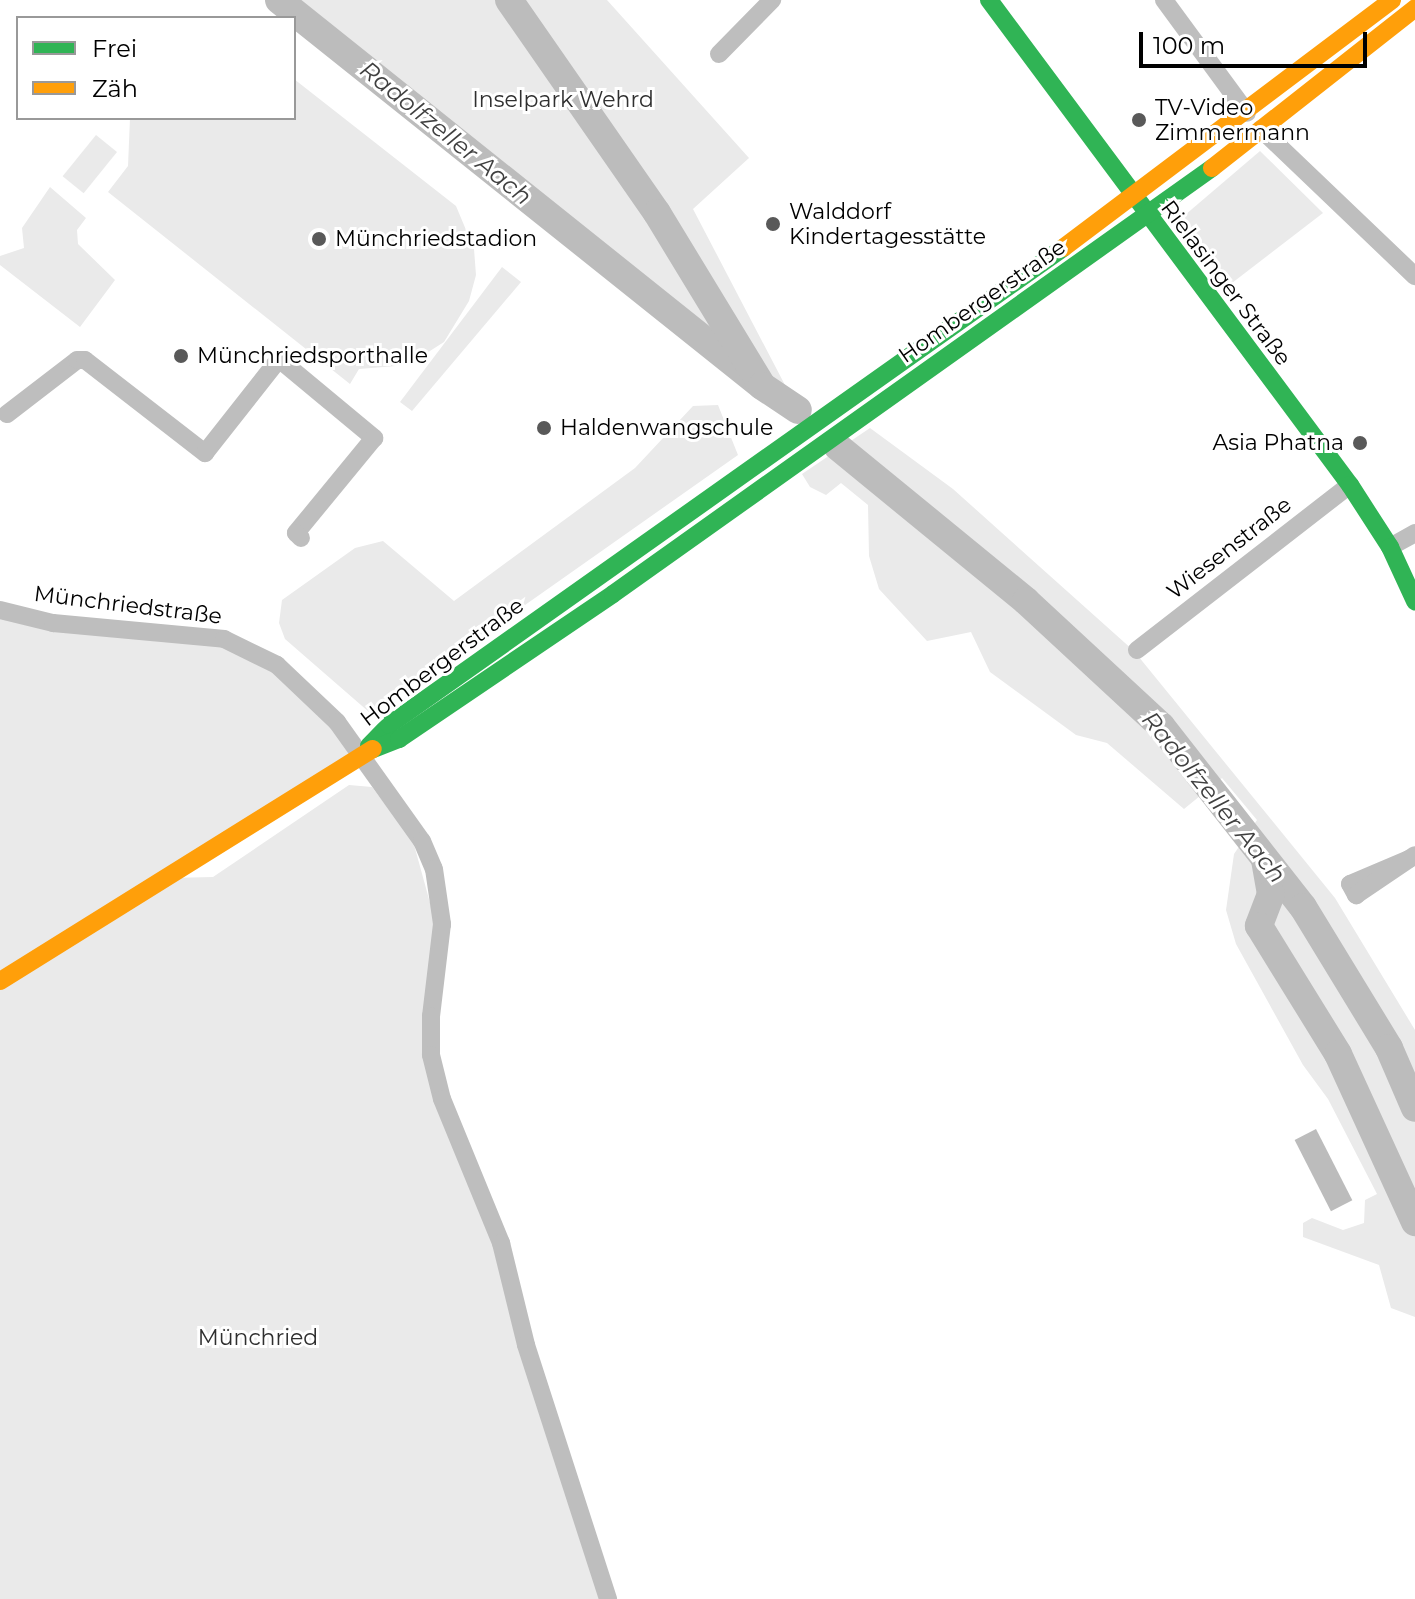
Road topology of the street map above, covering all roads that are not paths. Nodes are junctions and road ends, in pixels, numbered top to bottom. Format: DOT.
graph roads {
  1 [pos="772,0"];
  2 [pos="989,0"];
  3 [pos="1164,0"];
  4 [pos="1392,0"];
  5 [pos="1415,8"];
  6 [pos="719,54"];
  7 [pos="1247,113"];
  8 [pos="1261,129"];
  9 [pos="1132,199"];
  10 [pos="1146,217"];
  11 [pos="1415,276"];
  12 [pos="7,414"];
  13 [pos="1350,485"];
  14 [pos="1415,533"];
  15 [pos="301,538"];
  16 [pos="1390,547"];
  17 [pos="1415,601"];
  18 [pos="0,610"];
  19 [pos="1137,650"];
  20 [pos="362,753"];
  21 [pos="0,981"];
  22 [pos="608,1599"];
  1 -- 6 [label="street"];
  2 -- 9 [label="main road, Rielasinger Straße"];
  3 -- 7 [label="street"];
  4 -- 7 [label="main road, Hombergerstraße"];
  5 -- 8 [label="main road, Hombergerstraße"];
  7 -- 8 [label="main road"];
  7 -- 9 [label="main road, Hombergerstraße"];
  8 -- 10 [label="main road, Hombergerstraße"];
  8 -- 11 [label="street"];
  9 -- 10 [label="main road, Rielasinger Straße"];
  9 -- 20 [label="main road, Hombergerstraße"];
  10 -- 13 [label="main road, Rielasinger Straße"];
  10 -- 20 [label="main road, Hombergerstraße"];
  12 -- 15 [label="street"];
  13 -- 16 [label="main road, Rielasinger Straße"];
  13 -- 19 [label="street, Wiesenstraße"];
  14 -- 16 [label="street"];
  16 -- 17 [label="main road, Rielasinger Straße"];
  18 -- 20 [label="street, Münchriedstraße"];
  20 -- 21 [label="main road"];
  20 -- 22 [label="street, Münchriedstraße"];
}
